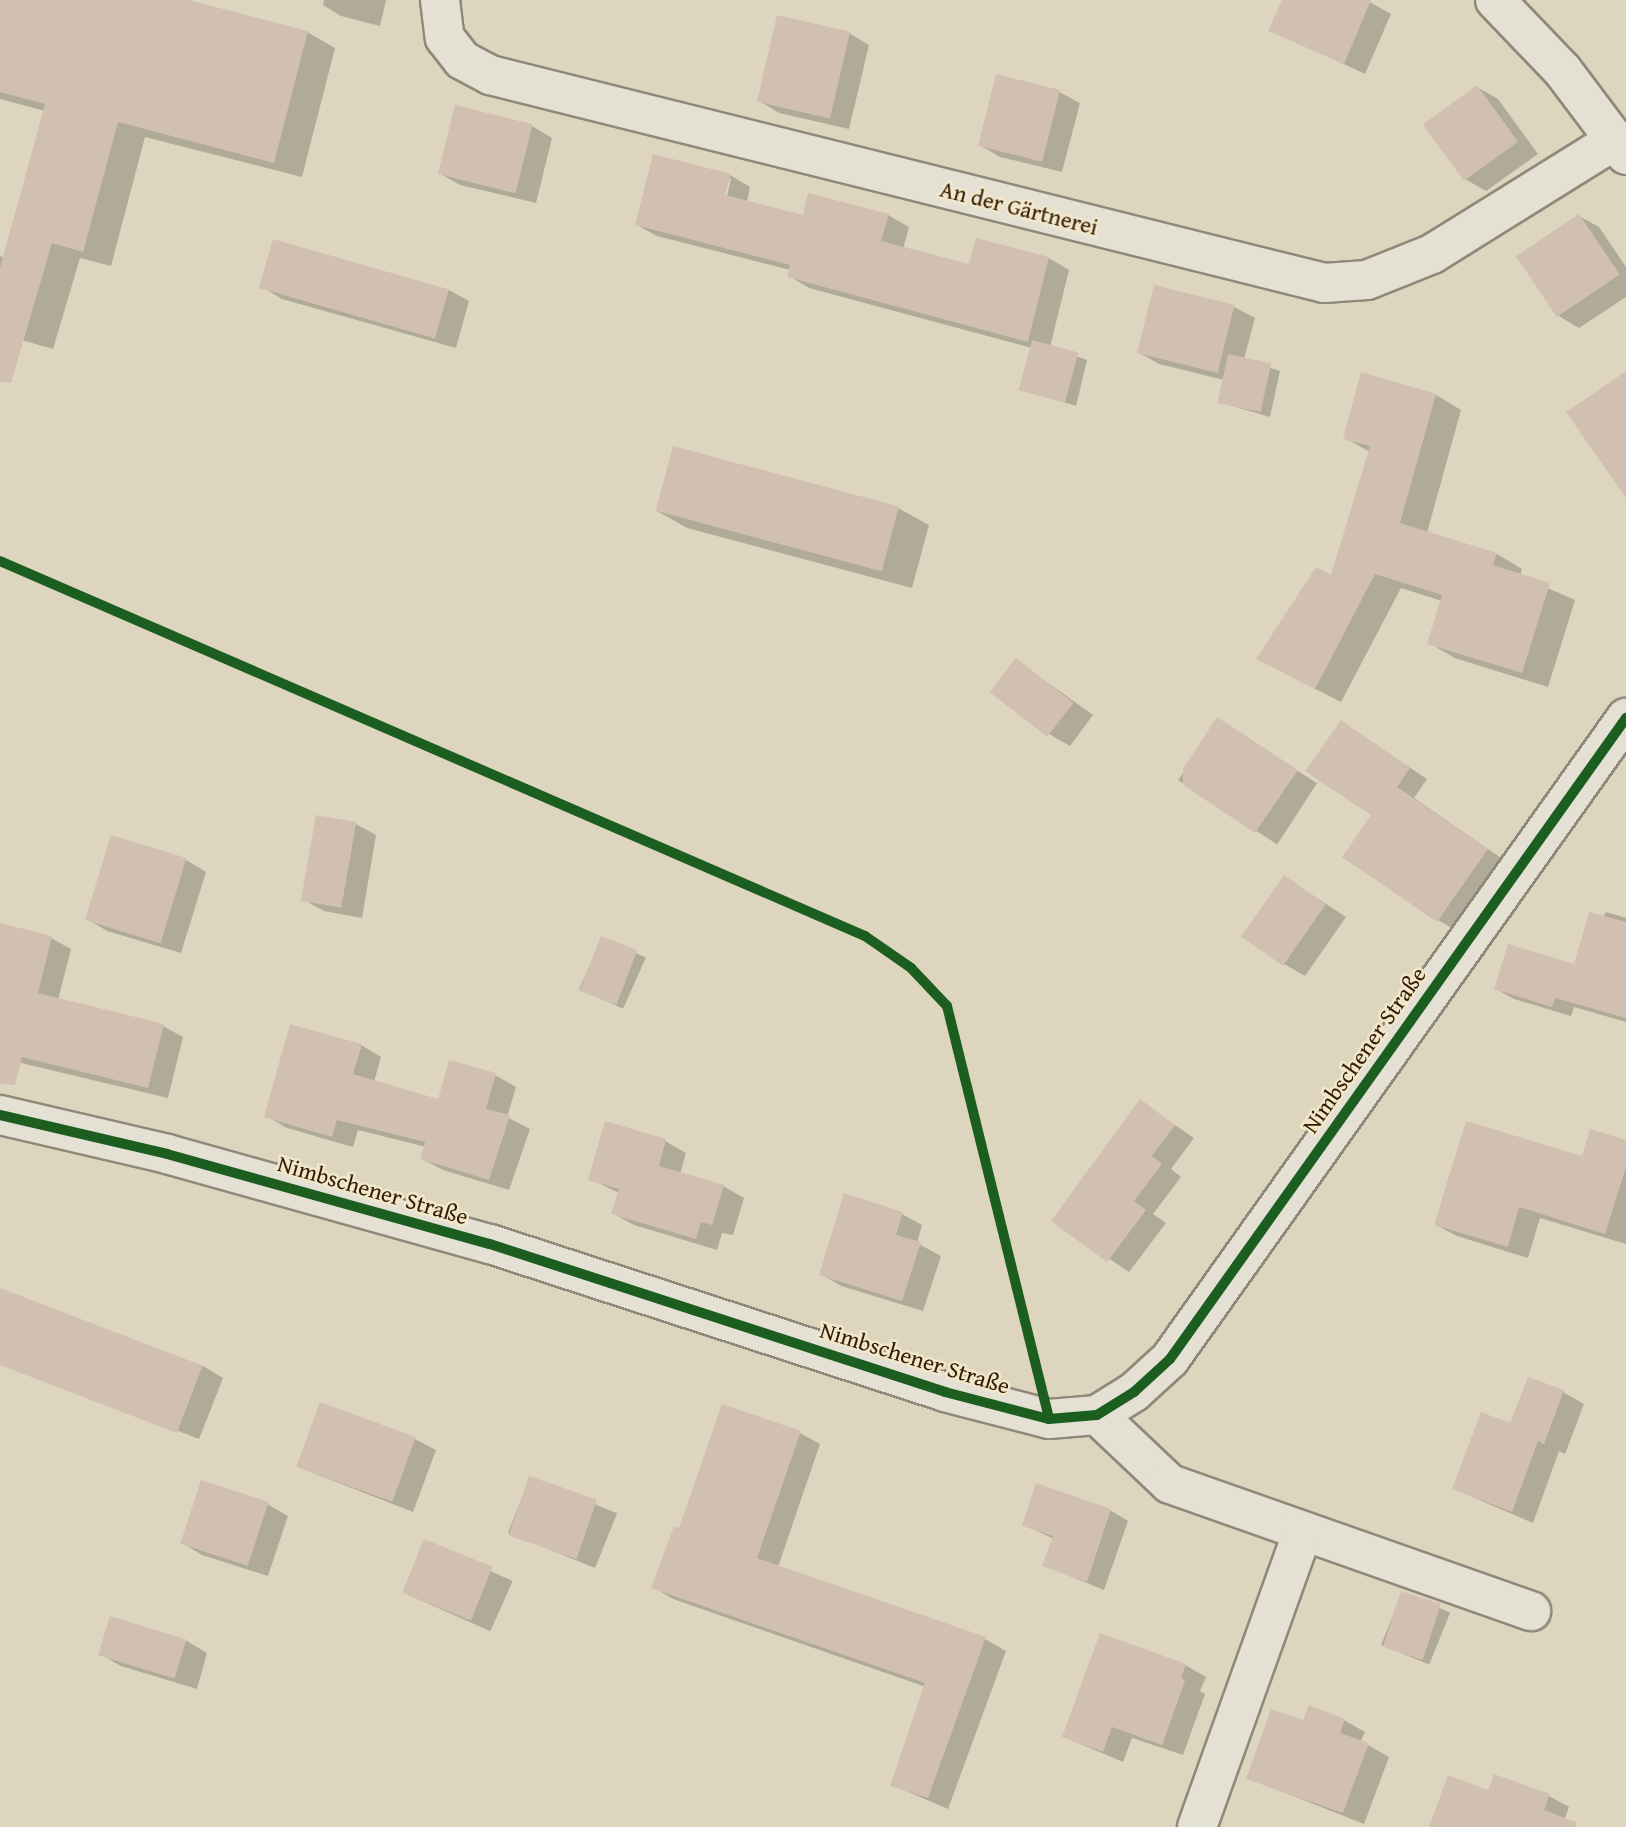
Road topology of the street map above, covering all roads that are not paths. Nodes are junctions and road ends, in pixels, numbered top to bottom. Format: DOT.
graph roads {
  1 [pos="440,0"];
  2 [pos="1495,0"];
  3 [pos="1621,147"];
  4 [pos="1626,718"];
  5 [pos="0,1115"];
  6 [pos="1097,1415"];
  7 [pos="1303,1531"];
  8 [pos="1531,1611"];
  9 [pos="1197,1827"];
  1 -- 3 [label="street, An der Gärtnerei"];
  2 -- 3 [label="street"];
  4 -- 6 [label="street, Nimbschener Straße"];
  5 -- 6 [label="street, Nimbschener Straße"];
  6 -- 7 [label="street"];
  7 -- 8 [label="street"];
  7 -- 9 [label="street"];
}
